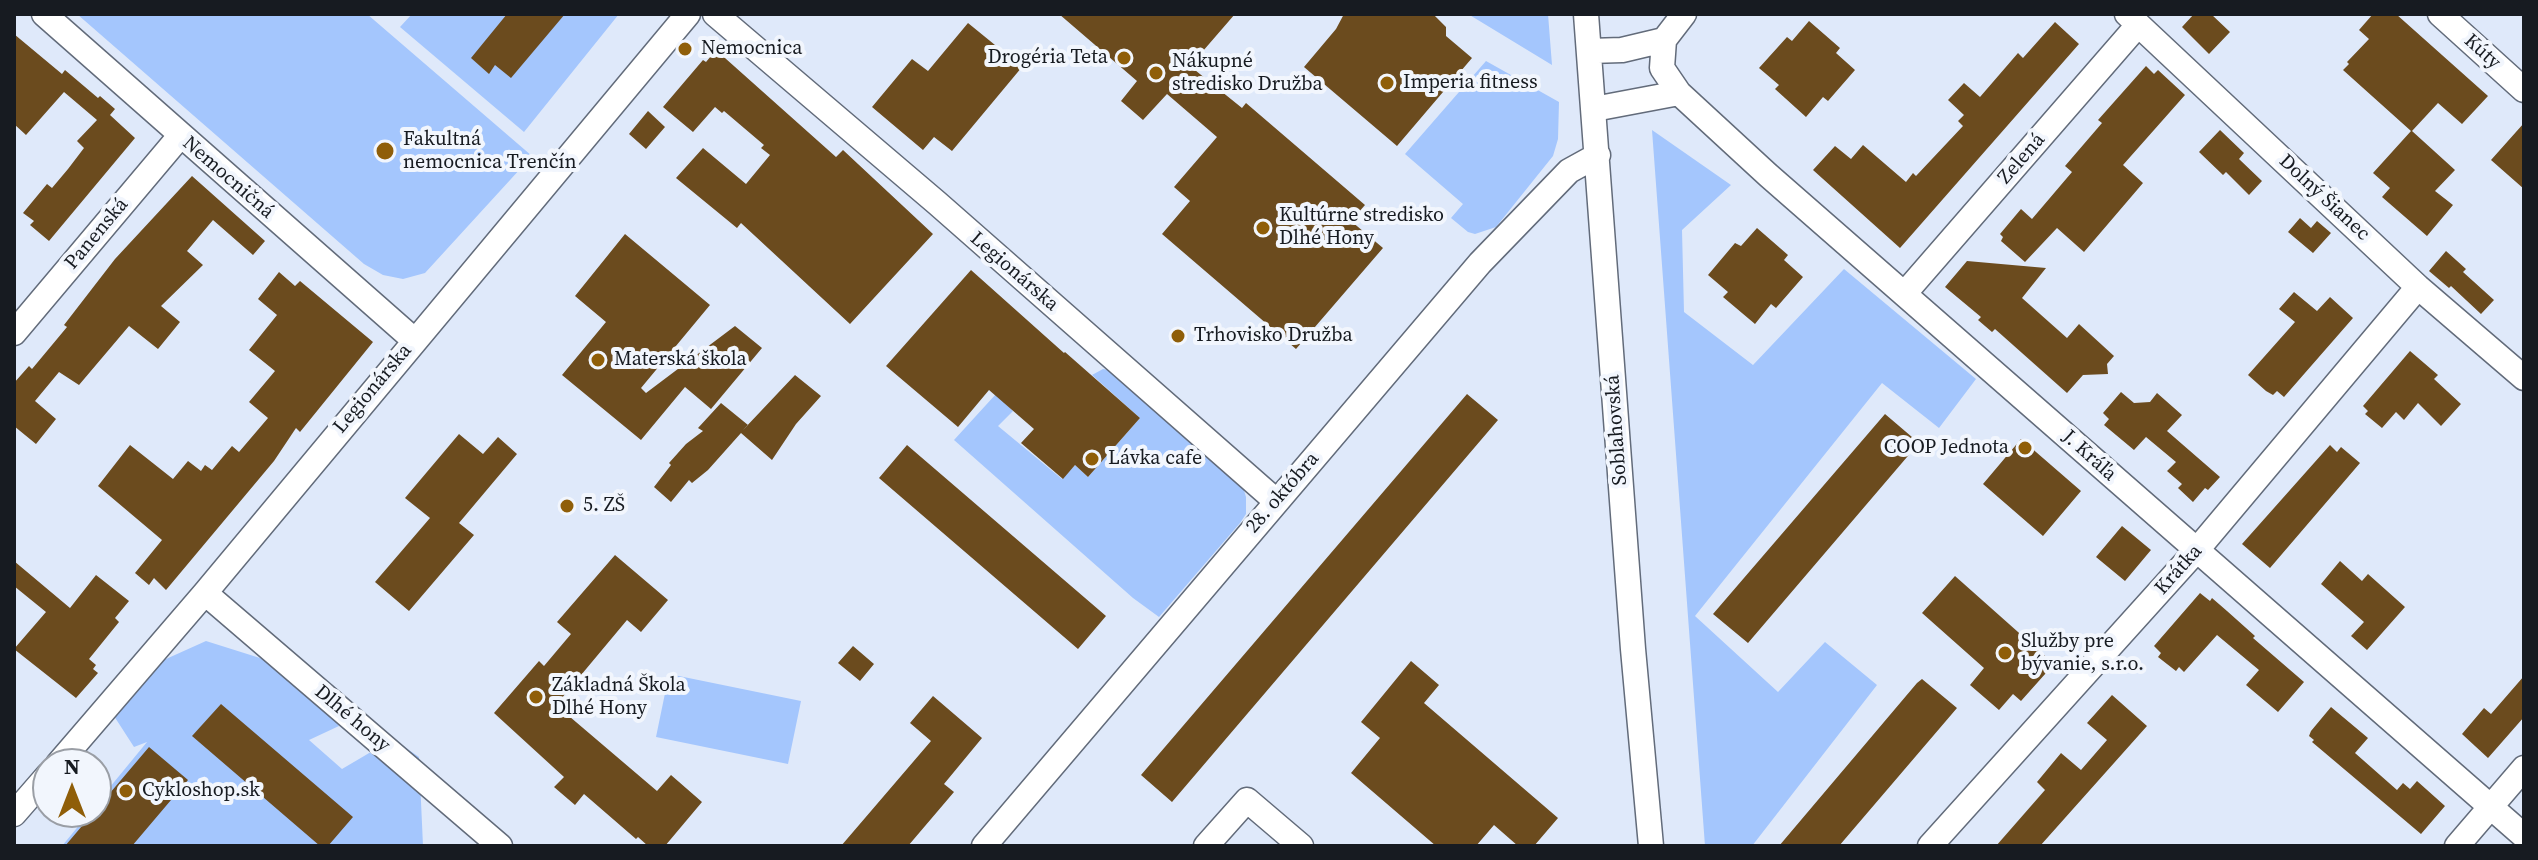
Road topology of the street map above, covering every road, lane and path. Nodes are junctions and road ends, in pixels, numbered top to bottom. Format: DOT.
graph roads {
  1 [pos="44,14"];
  2 [pos="688,14"];
  3 [pos="715,14"];
  4 [pos="1586,14"];
  5 [pos="1684,14"];
  6 [pos="2440,14"];
  7 [pos="2132,19"];
  8 [pos="1664,40"];
  9 [pos="1590,51"];
  10 [pos="2524,90"];
  11 [pos="1679,93"];
  12 [pos="1594,109"];
  13 [pos="180,136"];
  14 [pos="1598,155"];
  15 [pos="2418,287"];
  16 [pos="1905,293"];
  17 [pos="14,333"];
  18 [pos="414,340"];
  19 [pos="2524,378"];
  20 [pos="1276,501"];
  21 [pos="2196,551"];
  22 [pos="205,593"];
  23 [pos="72,748"];
  24 [pos="2524,768"];
  25 [pos="32,793"];
  26 [pos="2491,807"];
  27 [pos="14,814"];
  28 [pos="2524,836"];
  29 [pos="500,846"];
  30 [pos="984,846"];
  31 [pos="1206,846"];
  32 [pos="1301,846"];
  33 [pos="1651,846"];
  34 [pos="1930,846"];
  35 [pos="2457,846"];
  1 -- 13 [label="street, Nemocničná"];
  2 -- 18 [label="street, Legionárska"];
  3 -- 20 [label="street, Legionárska"];
  4 -- 9 [label="street, Soblahovská"];
  5 -- 8 [label="street"];
  6 -- 10 [label="street, Kúty"];
  7 -- 15 [label="street, Dolný Šianec"];
  7 -- 16 [label="street, Zelená"];
  8 -- 9 [label="street"];
  8 -- 11 [label="street, J. Kráľa"];
  9 -- 12 [label="street, Soblahovská"];
  11 -- 12 [label="street"];
  11 -- 16 [label="street, J. Kráľa"];
  12 -- 14 [label="street, Soblahovská"];
  13 -- 17 [label="street, Panenská"];
  13 -- 18 [label="street, Nemocničná"];
  14 -- 20 [label="street, 28. októbra"];
  14 -- 33 [label="street, Soblahovská"];
  15 -- 19 [label="street, Dolný Šianec"];
  15 -- 21 [label="street, Krátka"];
  16 -- 21 [label="street, J. Kráľa"];
  18 -- 22 [label="street, Legionárska"];
  20 -- 30 [label="street, 28. októbra"];
  21 -- 26 [label="street, J. Kráľa"];
  21 -- 34 [label="street, Krátka"];
  22 -- 23 [label="street, Legionárska"];
  22 -- 29 [label="street, Dlhé hony"];
  24 -- 26 [label="street"];
  25 -- 27 [label="street"];
  26 -- 28 [label="street, J. Kráľa"];
  26 -- 35 [label="street"];
  31 -- 32 [label="street"];
}
